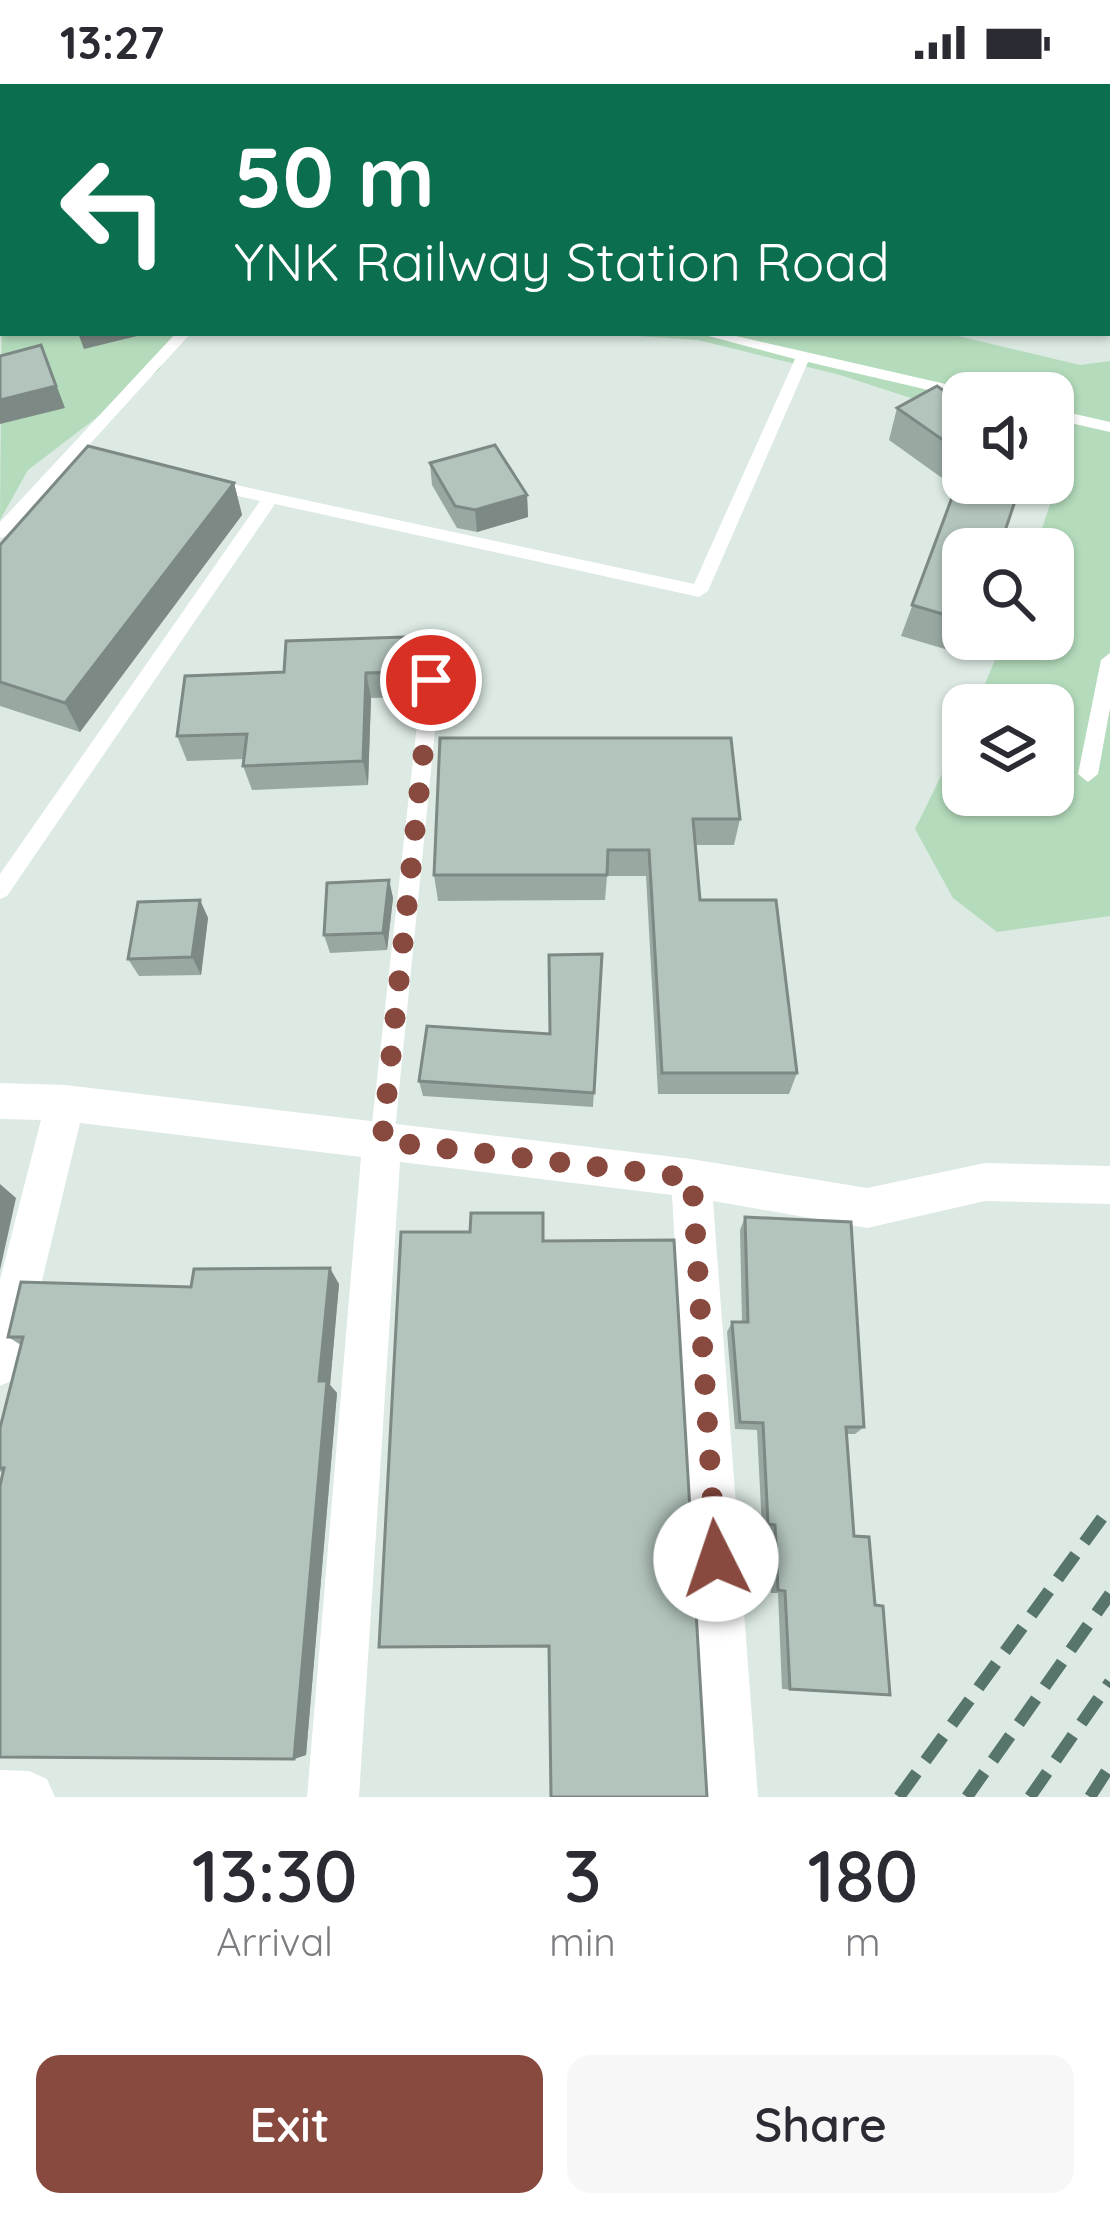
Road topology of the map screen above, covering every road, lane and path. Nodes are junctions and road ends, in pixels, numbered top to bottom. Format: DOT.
graph roads {
  1 [pos="181,336"];
  2 [pos="716,336"];
  3 [pos="803,357"];
  4 [pos="942,388"];
  5 [pos="1074,419"];
  6 [pos="1110,427"];
  7 [pos="72,454"];
  8 [pos="94,459"];
  9 [pos="182,478"];
  10 [pos="271,497"];
  11 [pos="0,532"];
  12 [pos="1110,660"];
  13 [pos="431,680"];
  14 [pos="1088,774"];
  15 [pos="0,890"];
  16 [pos="0,1101"];
  17 [pos="65,1103"];
  18 [pos="382,1141"];
  19 [pos="692,1178"];
  20 [pos="1110,1186"];
  21 [pos="0,1364"];
  22 [pos="0,1796"];
  23 [pos="29,1797"];
  24 [pos="333,1797"];
  25 [pos="732,1797"];
  1 -- 7 [label="lane"];
  2 -- 3 [label="lane"];
  3 -- 4 [label="lane"];
  3 -- 10 [label="lane"];
  5 -- 6 [label="lane"];
  7 -- 8 [label="lane"];
  7 -- 11 [label="lane"];
  9 -- 10 [label="lane"];
  10 -- 15 [label="lane"];
  12 -- 14 [label="lane"];
  13 -- 18 [label="lane"];
  16 -- 17 [label="street"];
  17 -- 18 [label="street"];
  17 -- 21 [label="street"];
  18 -- 19 [label="street"];
  18 -- 24 [label="street"];
  19 -- 20 [label="street"];
  19 -- 25 [label="street"];
  22 -- 23 [label="street"];
}
